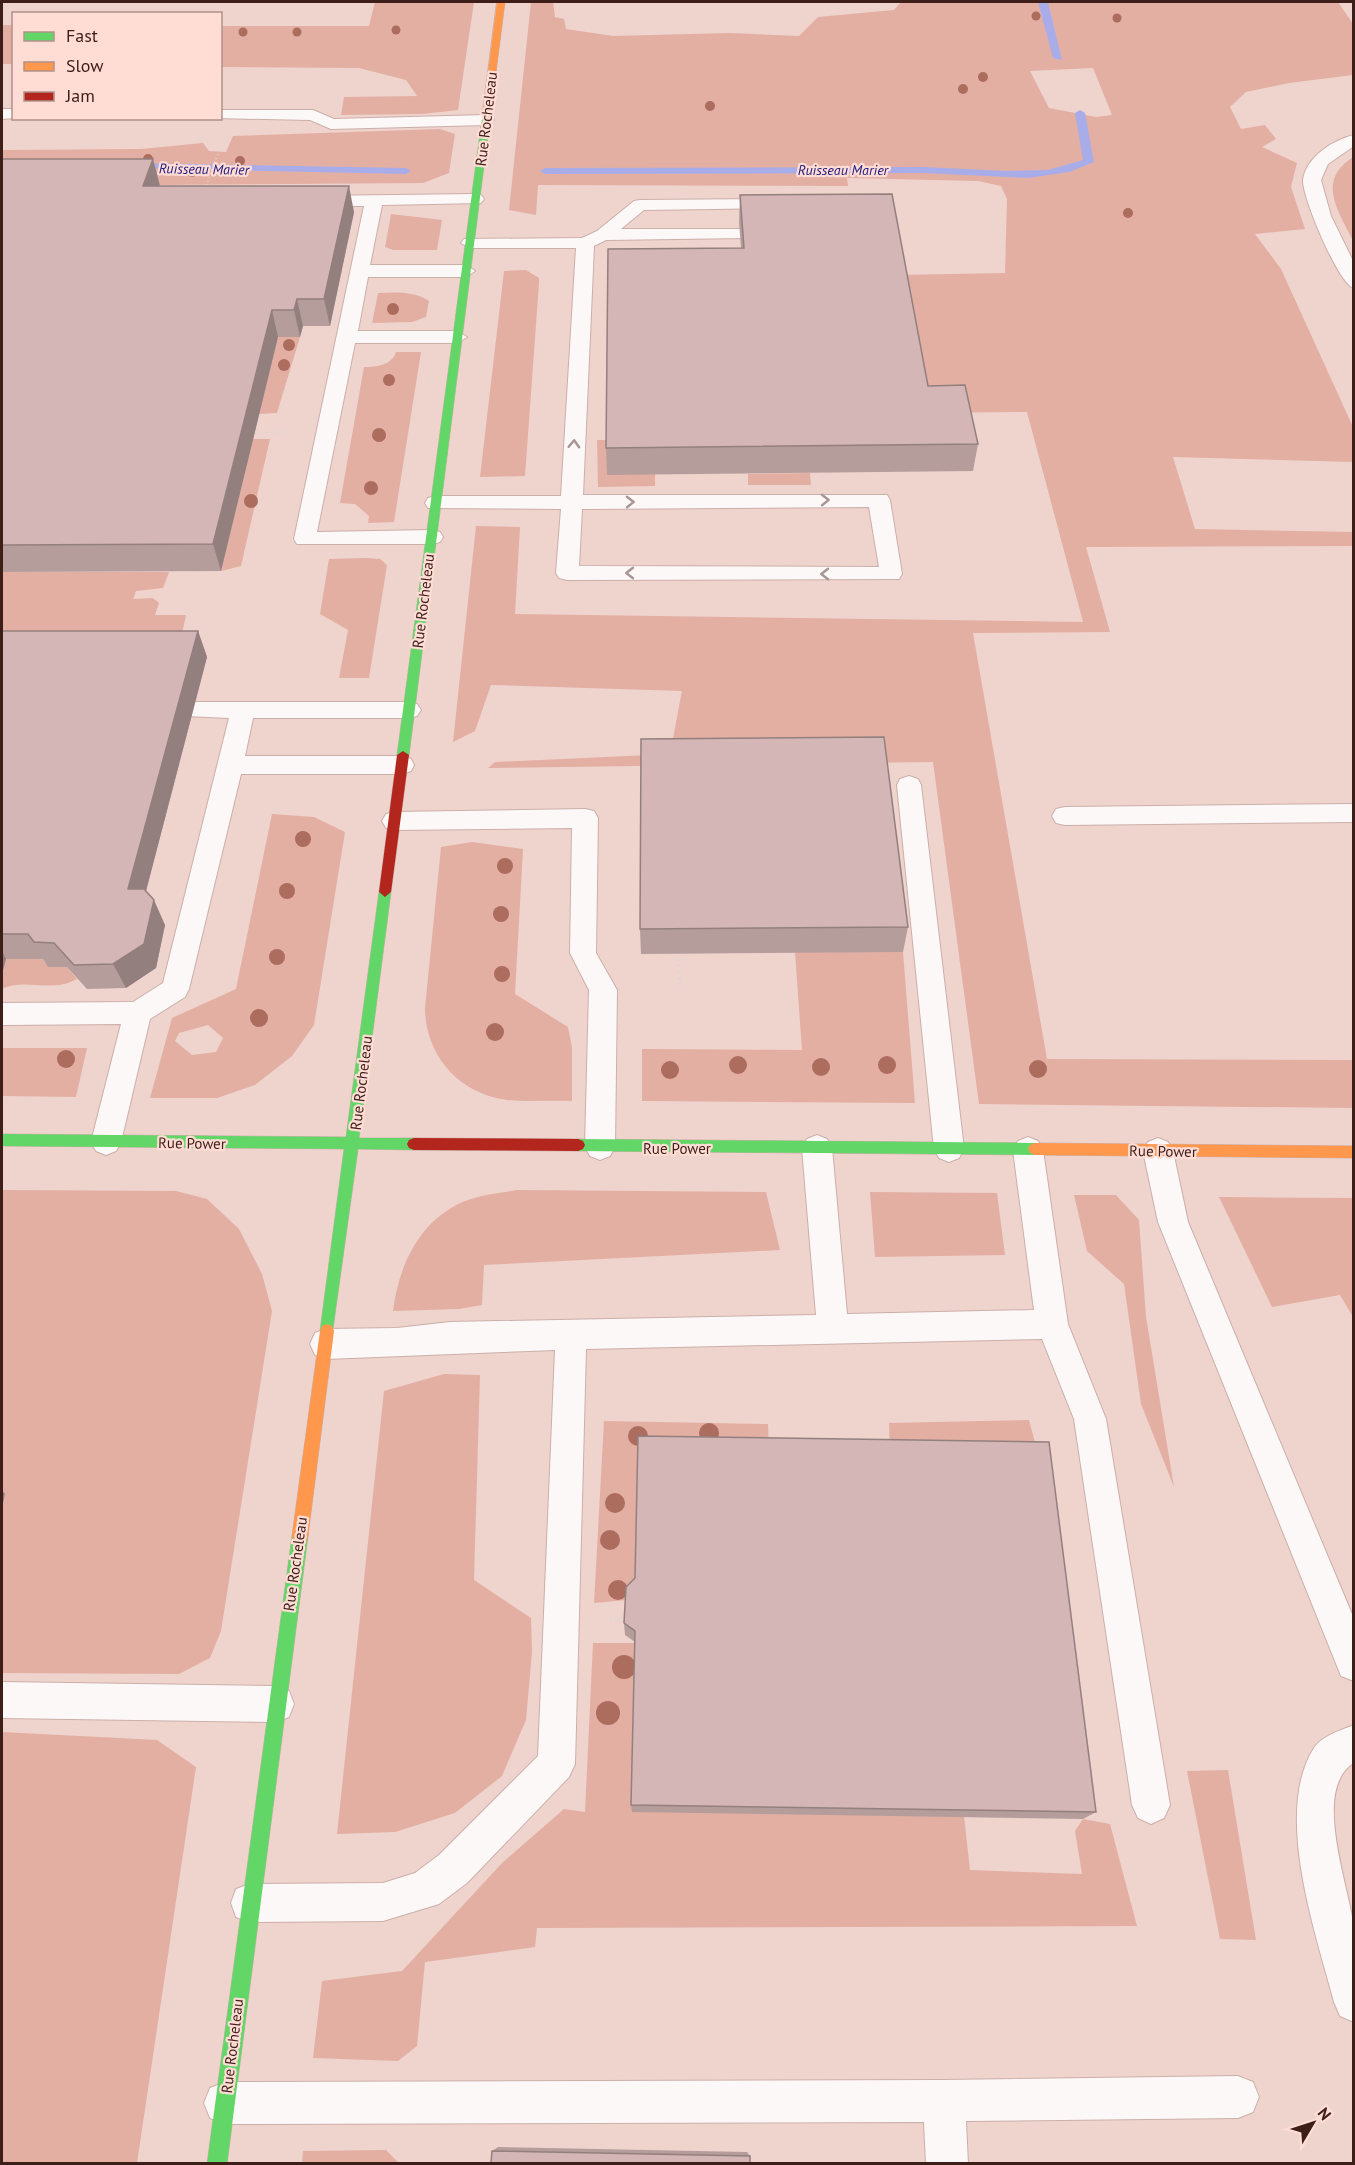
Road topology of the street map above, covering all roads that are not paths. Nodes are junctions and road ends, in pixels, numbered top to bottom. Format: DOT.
graph roads {
  1 [pos="501,2"];
  2 [pos="222,115"];
  3 [pos="486,120"];
  4 [pos="1353,140"];
  5 [pos="475,199"];
  6 [pos="374,200"];
  7 [pos="293,201"];
  8 [pos="795,204"];
  9 [pos="740,234"];
  10 [pos="603,236"];
  11 [pos="470,243"];
  12 [pos="584,253"];
  13 [pos="466,271"];
  14 [pos="359,272"];
  15 [pos="1353,283"];
  16 [pos="347,337"];
  17 [pos="457,337"];
  18 [pos="572,502"];
  19 [pos="436,503"];
  20 [pos="432,537"];
  21 [pos="194,710"];
  22 [pos="243,710"];
  23 [pos="409,710"];
  24 [pos="231,765"];
  25 [pos="402,765"];
  26 [pos="909,785"];
  27 [pos="1353,813"];
  28 [pos="1065,816"];
  29 [pos="395,821"];
  30 [pos="138,1013"];
  31 [pos="2,1014"];
  32 [pos="2,1140"];
  33 [pos="106,1142"];
  34 [pos="353,1145"];
  35 [pos="600,1147"];
  36 [pos="817,1148"];
  37 [pos="949,1149"];
  38 [pos="1028,1150"];
  39 [pos="1158,1151"];
  40 [pos="1353,1152"];
  41 [pos="1052,1324"];
  42 [pos="833,1329"];
  43 [pos="572,1334"];
  44 [pos="326,1344"];
  45 [pos="1353,1663"];
  46 [pos="2,1700"];
  47 [pos="276,1704"];
  48 [pos="1353,1743"];
  49 [pos="1151,1805"];
  50 [pos="250,1903"];
  51 [pos="1353,2002"];
  52 [pos="1238,2097"];
  53 [pos="944,2101"];
  54 [pos="225,2103"];
  55 [pos="217,2163"];
  56 [pos="947,2163"];
  1 -- 3 [label="street, Rue Rocheleau"];
  2 -- 3 [label="lane"];
  3 -- 5 [label="street, Rue Rocheleau"];
  4 -- 15 [label="lane"];
  5 -- 6 [label="lane"];
  5 -- 11 [label="street, Rue Rocheleau"];
  6 -- 7 [label="lane"];
  6 -- 14 [label="lane"];
  8 -- 10 [label="lane"];
  9 -- 10 [label="lane"];
  10 -- 12 [label="lane"];
  11 -- 12 [label="lane"];
  11 -- 13 [label="street, Rue Rocheleau"];
  18 -- 12 [label="lane, one-way"];
  13 -- 14 [label="lane"];
  13 -- 17 [label="street, Rue Rocheleau"];
  14 -- 16 [label="lane"];
  16 -- 17 [label="lane"];
  16 -- 20 [label="lane"];
  17 -- 19 [label="street, Rue Rocheleau"];
  18 -- 18 [label="lane, one-way"];
  18 -- 19 [label="lane"];
  19 -- 20 [label="street, Rue Rocheleau"];
  20 -- 23 [label="street, Rue Rocheleau"];
  21 -- 22 [label="lane"];
  22 -- 23 [label="lane"];
  22 -- 24 [label="lane"];
  23 -- 25 [label="street, Rue Rocheleau"];
  24 -- 25 [label="lane"];
  24 -- 30 [label="lane"];
  25 -- 29 [label="street, Rue Rocheleau"];
  26 -- 37 [label="lane"];
  27 -- 28 [label="lane"];
  29 -- 34 [label="street, Rue Rocheleau"];
  29 -- 35 [label="lane"];
  30 -- 31 [label="lane"];
  30 -- 33 [label="lane"];
  32 -- 33 [label="street, Rue Power"];
  33 -- 34 [label="street, Rue Power"];
  34 -- 35 [label="street, Rue Power"];
  34 -- 44 [label="street, Rue Rocheleau"];
  35 -- 36 [label="street, Rue Power"];
  36 -- 37 [label="street, Rue Power"];
  36 -- 42 [label="lane"];
  37 -- 38 [label="street, Rue Power"];
  38 -- 39 [label="street, Rue Power"];
  38 -- 41 [label="lane"];
  39 -- 40 [label="street, Rue Power"];
  39 -- 45 [label="lane"];
  41 -- 42 [label="lane"];
  41 -- 49 [label="lane"];
  42 -- 43 [label="lane"];
  43 -- 44 [label="lane"];
  43 -- 50 [label="lane"];
  44 -- 47 [label="street, Rue Rocheleau"];
  46 -- 47 [label="lane"];
  47 -- 50 [label="street, Rue Rocheleau"];
  48 -- 51 [label="lane"];
  50 -- 54 [label="street, Rue Rocheleau"];
  52 -- 53 [label="lane"];
  53 -- 54 [label="lane"];
  53 -- 56 [label="lane"];
  54 -- 55 [label="street, Rue Rocheleau"];
}
